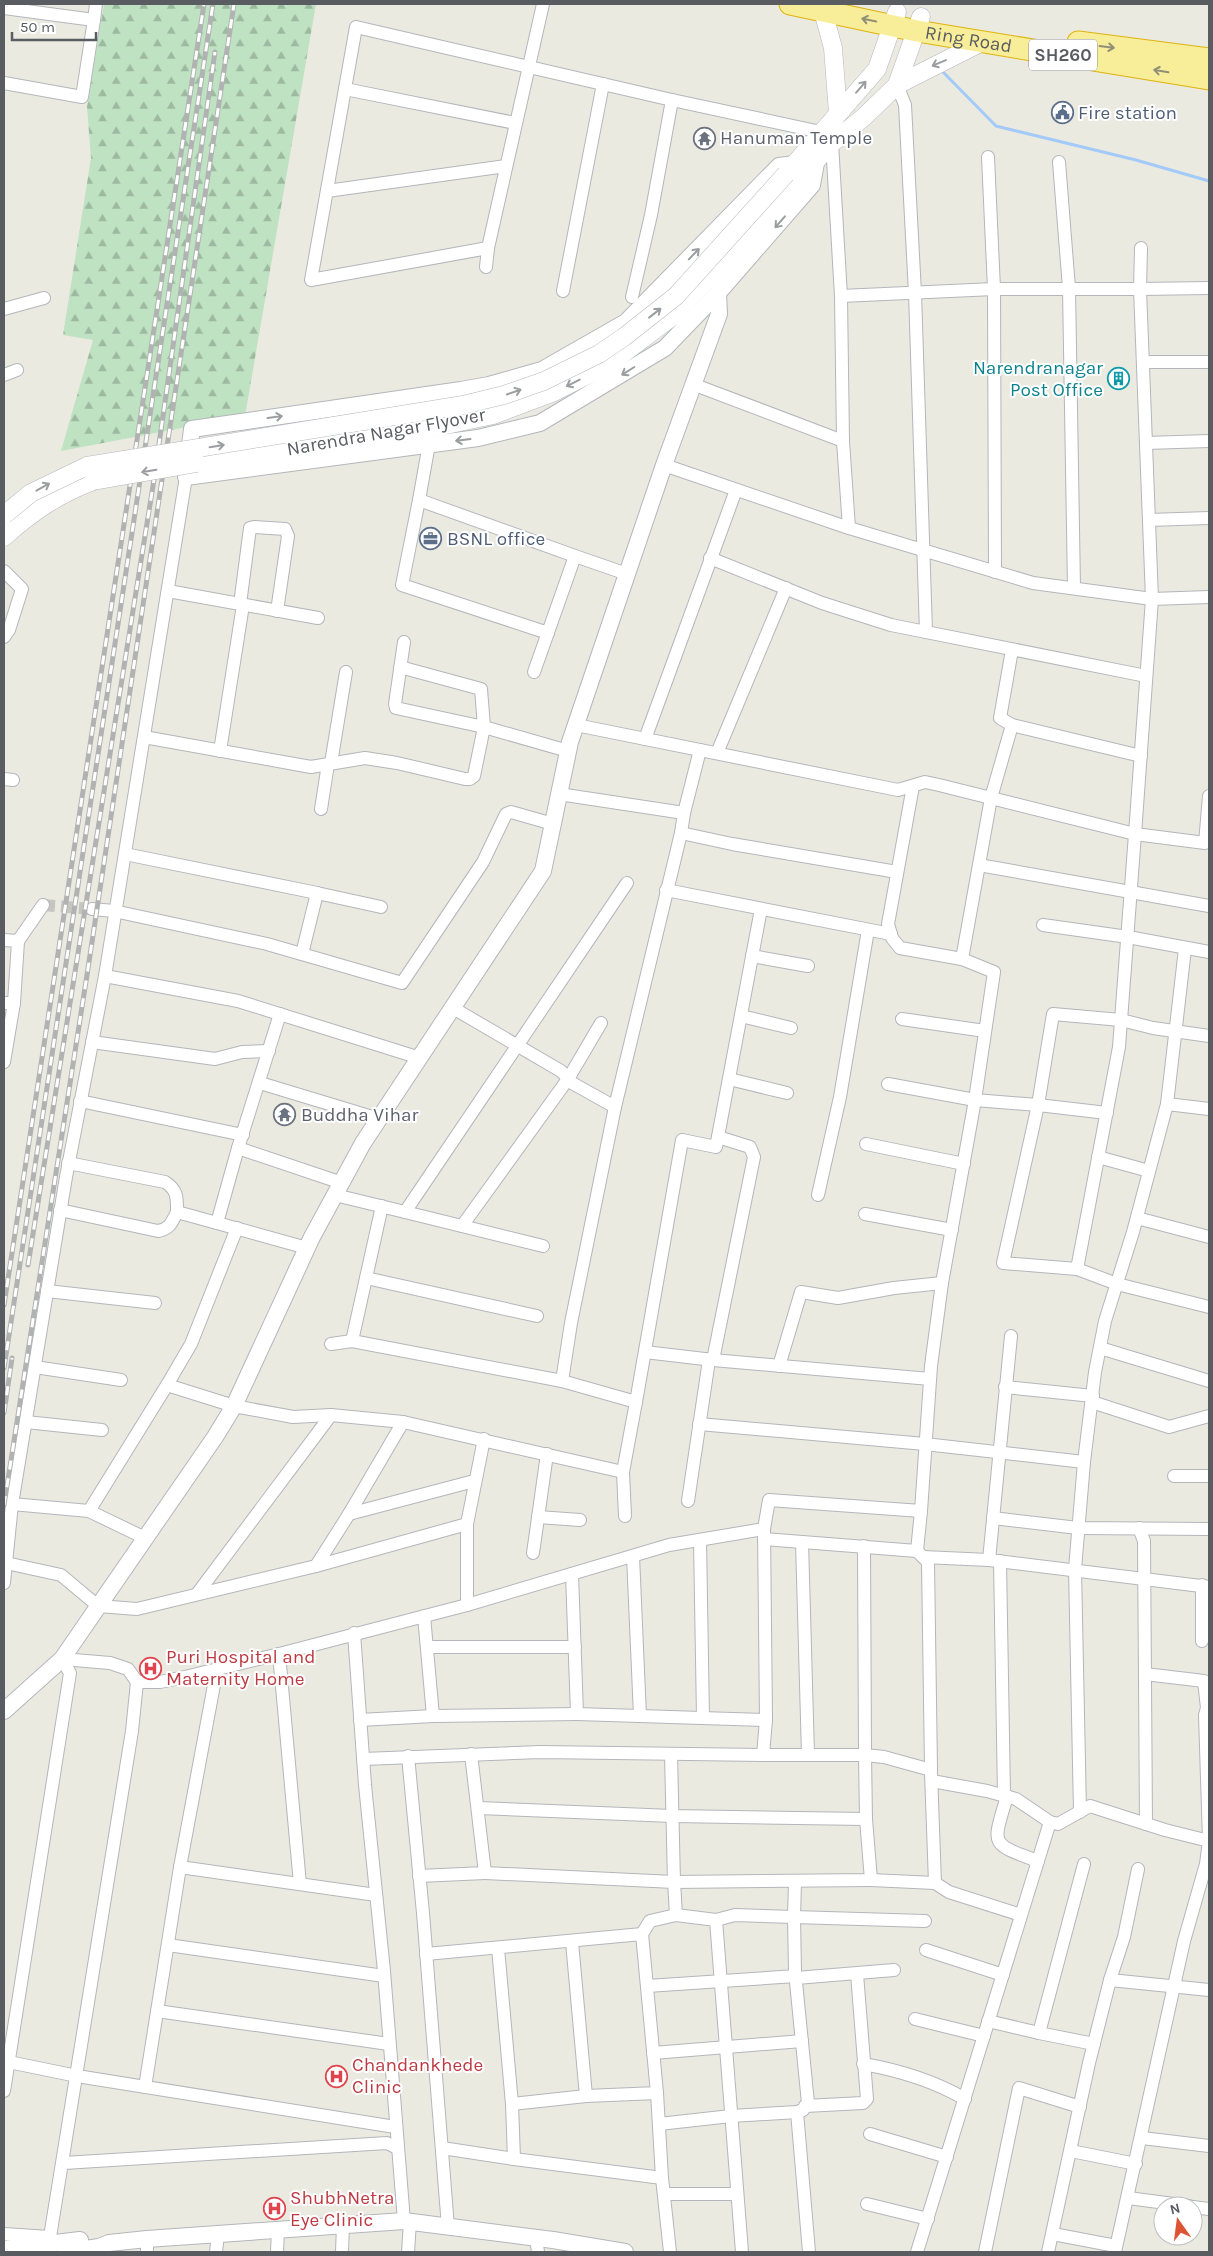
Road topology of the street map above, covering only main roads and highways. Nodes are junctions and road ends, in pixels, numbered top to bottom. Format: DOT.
graph roads {
  1 [pos="790,4"];
  2 [pos="862,4"];
  3 [pos="823,11"];
  4 [pos="896,14"];
  5 [pos="920,17"];
  6 [pos="982,42"];
  7 [pos="1209,59"];
  8 [pos="1209,78"];
  9 [pos="897,84"];
  10 [pos="838,113"];
  11 [pos="826,138"];
  12 [pos="795,172"];
  13 [pos="4,515"];
  14 [pos="4,538"];
  1 -- 3 [label="highway, Ring Road / SH260"];
  2 -- 4 [label="highway, Ring Road / SH260"];
  4 -- 3 [label="highway, Ring Road / SH260, one-way"];
  3 -- 10 [label="main road"];
  4 -- 5 [label="highway, Ring Road / SH260"];
  10 -- 4 [label="main road, one-way"];
  5 -- 6 [label="highway, Ring Road / SH260"];
  5 -- 7 [label="highway, Ring Road / SH260, one-way"];
  5 -- 9 [label="main road"];
  8 -- 6 [label="highway, Ring Road / SH260, one-way"];
  6 -- 9 [label="main road, one-way"];
  9 -- 11 [label="main road"];
  10 -- 11 [label="main road"];
  11 -- 12 [label="main road"];
  11 -- 12 [label="main road, Narendra Nagar Flyover"];
  13 -- 12 [label="main road, Narendra Nagar Flyover, one-way, bridge"];
  12 -- 14 [label="main road, Narendra Nagar Flyover, one-way, bridge"];
}
